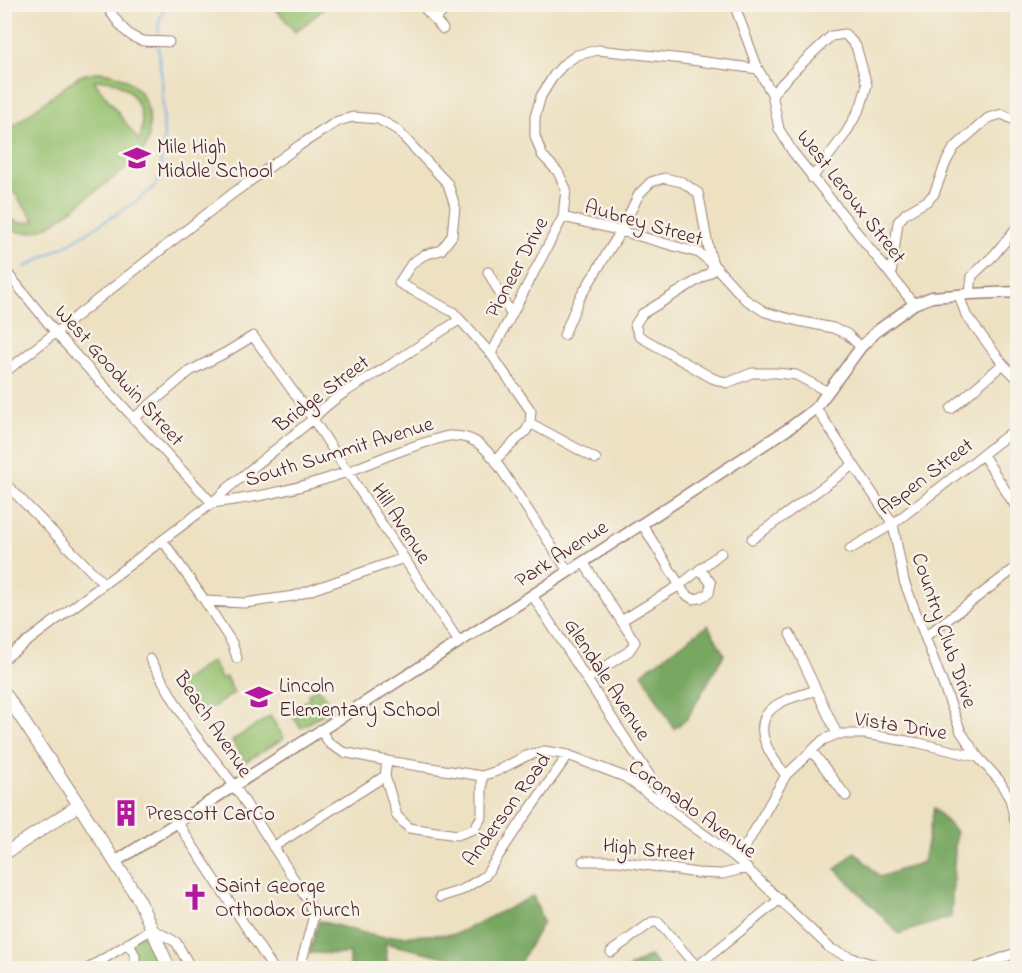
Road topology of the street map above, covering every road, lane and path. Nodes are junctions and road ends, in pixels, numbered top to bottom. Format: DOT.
graph roads {
  1 [pos="105,4"];
  2 [pos="421,4"];
  3 [pos="453,4"];
  4 [pos="734,4"];
  5 [pos="434,19"];
  6 [pos="442,29"];
  7 [pos="169,42"];
  8 [pos="758,69"];
  9 [pos="772,94"];
  10 [pos="1017,122"];
  11 [pos="812,178"];
  12 [pos="563,218"];
  13 [pos="1017,226"];
  14 [pos="621,231"];
  15 [pos="713,264"];
  16 [pos="4,269"];
  17 [pos="488,272"];
  18 [pos="891,275"];
  19 [pos="1017,292"];
  20 [pos="965,295"];
  21 [pos="914,304"];
  22 [pos="511,314"];
  23 [pos="459,320"];
  24 [pos="56,333"];
  25 [pos="564,335"];
  26 [pos="861,347"];
  27 [pos="491,354"];
  28 [pos="1003,364"];
  29 [pos="4,373"];
  30 [pos="1017,379"];
  31 [pos="828,392"];
  32 [pos="816,408"];
  33 [pos="951,408"];
  34 [pos="133,419"];
  35 [pos="313,419"];
  36 [pos="530,423"];
  37 [pos="1017,427"];
  38 [pos="983,455"];
  39 [pos="596,459"];
  40 [pos="495,460"];
  41 [pos="853,465"];
  42 [pos="348,471"];
  43 [pos="4,482"];
  44 [pos="212,503"];
  45 [pos="1017,510"];
  46 [pos="642,524"];
  47 [pos="893,524"];
  48 [pos="752,539"];
  49 [pos="163,541"];
  50 [pos="850,549"];
  51 [pos="721,554"];
  52 [pos="404,558"];
  53 [pos="583,562"];
  54 [pos="1017,567"];
  55 [pos="700,568"];
  56 [pos="568,571"];
  57 [pos="104,584"];
  58 [pos="680,585"];
  59 [pos="532,595"];
  60 [pos="206,601"];
  61 [pos="621,621"];
  62 [pos="790,634"];
  63 [pos="926,636"];
  64 [pos="459,642"];
  65 [pos="150,658"];
  66 [pos="237,658"];
  67 [pos="4,659"];
  68 [pos="586,679"];
  69 [pos="816,690"];
  70 [pos="4,692"];
  71 [pos="320,730"];
  72 [pos="837,735"];
  73 [pos="812,751"];
  74 [pos="568,755"];
  75 [pos="978,758"];
  76 [pos="387,761"];
  77 [pos="786,775"];
  78 [pos="385,776"];
  79 [pos="482,776"];
  80 [pos="234,785"];
  81 [pos="846,796"];
  82 [pos="79,805"];
  83 [pos="673,812"];
  84 [pos="177,822"];
  85 [pos="1017,834"];
  86 [pos="273,847"];
  87 [pos="4,854"];
  88 [pos="735,857"];
  89 [pos="583,861"];
  90 [pos="115,862"];
  91 [pos="747,867"];
  92 [pos="440,897"];
  93 [pos="780,899"];
  94 [pos="152,928"];
  95 [pos="128,943"];
  96 [pos="611,952"];
  97 [pos="1017,952"];
  98 [pos="852,958"];
  99 [pos="696,968"];
  100 [pos="89,969"];
  101 [pos="135,969"];
  102 [pos="169,969"];
  103 [pos="191,969"];
  104 [pos="273,969"];
  105 [pos="300,969"];
  106 [pos="841,969"];
  107 [pos="886,969"];
  108 [pos="976,969"];
  1 -- 7 [label="street"];
  2 -- 5 [label="street"];
  3 -- 5 [label="street"];
  4 -- 8 [label="street, West Leroux Street"];
  5 -- 6 [label="street"];
  8 -- 9 [label="street, West Leroux Street"];
  8 -- 12 [label="street, Pioneer Drive"];
  9 -- 11 [label="street, West Leroux Street"];
  9 -- 11 [label="street"];
  10 -- 18 [label="street"];
  11 -- 18 [label="street, West Leroux Street"];
  12 -- 14 [label="street, Aubrey Street"];
  12 -- 22 [label="street, Pioneer Drive"];
  13 -- 20 [label="street"];
  14 -- 15 [label="street, Aubrey Street"];
  14 -- 15 [label="street"];
  14 -- 25 [label="street"];
  15 -- 26 [label="street"];
  15 -- 31 [label="street"];
  16 -- 24 [label="street, West Goodwin Street"];
  17 -- 22 [label="street"];
  18 -- 21 [label="street, West Leroux Street"];
  19 -- 20 [label="street, Park Avenue"];
  20 -- 21 [label="street, Park Avenue"];
  20 -- 28 [label="street"];
  21 -- 26 [label="street, Park Avenue"];
  22 -- 27 [label="street, Pioneer Drive"];
  23 -- 24 [label="street"];
  23 -- 27 [label="street"];
  23 -- 35 [label="street, Bridge Street"];
  24 -- 29 [label="street"];
  24 -- 34 [label="street, West Goodwin Street"];
  26 -- 31 [label="street, Park Avenue"];
  27 -- 36 [label="street"];
  28 -- 30 [label="street"];
  28 -- 33 [label="street"];
  31 -- 32 [label="street, Park Avenue"];
  32 -- 41 [label="street, Country Club Drive"];
  32 -- 46 [label="street, Park Avenue"];
  34 -- 35 [label="street, Hill Avenue"];
  34 -- 44 [label="street, West Goodwin Street"];
  35 -- 42 [label="street, Hill Avenue"];
  35 -- 44 [label="street, Bridge Street"];
  36 -- 39 [label="street"];
  36 -- 40 [label="street"];
  37 -- 38 [label="street, Aspen Street"];
  38 -- 45 [label="street"];
  38 -- 47 [label="street, Aspen Street"];
  40 -- 42 [label="street, South Summit Avenue"];
  40 -- 56 [label="street"];
  41 -- 47 [label="street, Country Club Drive"];
  41 -- 48 [label="street"];
  42 -- 44 [label="street, South Summit Avenue"];
  42 -- 52 [label="street, Hill Avenue"];
  43 -- 57 [label="street"];
  44 -- 49 [label="street"];
  46 -- 53 [label="street, Park Avenue"];
  46 -- 58 [label="street"];
  47 -- 50 [label="street, Aspen Street"];
  47 -- 63 [label="street, Country Club Drive"];
  49 -- 57 [label="street"];
  49 -- 60 [label="street"];
  51 -- 55 [label="street"];
  52 -- 60 [label="street"];
  52 -- 64 [label="street, Hill Avenue"];
  53 -- 56 [label="street, Park Avenue"];
  53 -- 61 [label="street"];
  54 -- 63 [label="street"];
  55 -- 58 [label="street"];
  55 -- 58 [label="street"];
  56 -- 59 [label="street, Park Avenue"];
  57 -- 67 [label="street"];
  58 -- 61 [label="street"];
  59 -- 64 [label="street, Park Avenue"];
  59 -- 68 [label="street, Glendale Avenue"];
  60 -- 66 [label="street"];
  61 -- 68 [label="street"];
  62 -- 69 [label="street"];
  63 -- 75 [label="street, Country Club Drive"];
  64 -- 71 [label="street, Park Avenue"];
  65 -- 80 [label="street, Beach Avenue"];
  68 -- 83 [label="street, Glendale Avenue"];
  69 -- 72 [label="street"];
  69 -- 77 [label="street"];
  70 -- 82 [label="main road"];
  71 -- 76 [label="street"];
  71 -- 80 [label="street, Park Avenue"];
  72 -- 73 [label="street, Vista Drive"];
  72 -- 75 [label="street, Vista Drive"];
  73 -- 77 [label="street, Vista Drive"];
  73 -- 81 [label="street"];
  74 -- 79 [label="street, Coronado Avenue"];
  74 -- 83 [label="street, Coronado Avenue"];
  74 -- 92 [label="street, Anderson Road"];
  75 -- 85 [label="street, Country Club Drive"];
  76 -- 78 [label="street"];
  76 -- 79 [label="street"];
  77 -- 88 [label="street, Vista Drive"];
  78 -- 79 [label="street"];
  78 -- 86 [label="street"];
  80 -- 84 [label="street, Park Avenue"];
  80 -- 86 [label="street, Beach Avenue"];
  82 -- 87 [label="main road"];
  82 -- 90 [label="main road"];
  83 -- 88 [label="street, Coronado Avenue"];
  84 -- 90 [label="street, Park Avenue"];
  84 -- 104 [label="street"];
  86 -- 105 [label="street, Beach Avenue"];
  88 -- 91 [label="street, Coronado Avenue"];
  89 -- 91 [label="street, High Street"];
  90 -- 94 [label="main road"];
  91 -- 93 [label="street, Coronado Avenue"];
  93 -- 98 [label="street, Coronado Avenue"];
  93 -- 99 [label="street"];
  94 -- 95 [label="street"];
  94 -- 102 [label="main road"];
  94 -- 103 [label="street"];
  95 -- 100 [label="street"];
  95 -- 101 [label="street"];
  96 -- 99 [label="street"];
  97 -- 108 [label="street"];
  98 -- 106 [label="street"];
  98 -- 107 [label="street, Coronado Avenue"];
}
